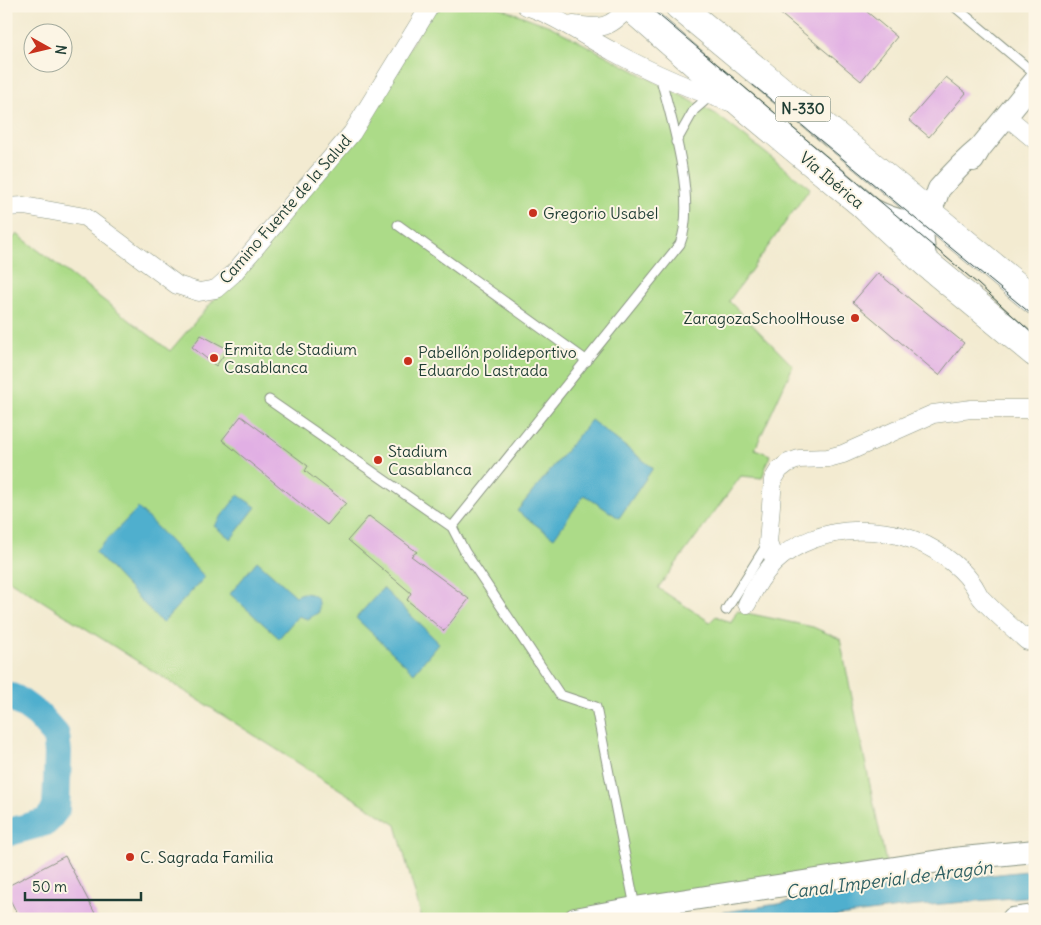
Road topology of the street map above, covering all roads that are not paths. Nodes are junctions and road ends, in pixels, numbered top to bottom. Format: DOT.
graph roads {
  1 [pos="430,6"];
  2 [pos="526,6"];
  3 [pos="679,6"];
  4 [pos="954,6"];
  5 [pos="625,11"];
  6 [pos="563,22"];
  7 [pos="620,56"];
  8 [pos="1035,74"];
  9 [pos="660,76"];
  10 [pos="1035,81"];
  11 [pos="710,96"];
  12 [pos="744,106"];
  13 [pos="1006,116"];
  14 [pos="1035,140"];
  15 [pos="676,142"];
  16 [pos="861,204"];
  17 [pos="931,206"];
  18 [pos="6,207"];
  19 [pos="398,225"];
  20 [pos="926,263"];
  21 [pos="1035,301"];
  22 [pos="1035,353"];
  23 [pos="587,360"];
  24 [pos="270,400"];
  25 [pos="1035,409"];
  26 [pos="452,527"];
  27 [pos="768,543"];
  28 [pos="775,562"];
  29 [pos="747,604"];
  30 [pos="726,610"];
  31 [pos="1035,632"];
  32 [pos="1035,851"];
  33 [pos="635,908"];
  34 [pos="1035,916"];
  35 [pos="575,919"];
  36 [pos="1013,919"];
  1 -- 18 [label="street, Camino Fuente de la Salud"];
  2 -- 6 [label="street"];
  3 -- 17 [label="highway, N-330"];
  4 -- 8 [label="lane"];
  5 -- 6 [label="street"];
  5 -- 7 [label="street"];
  5 -- 12 [label="highway, Vía Ibérica / N-330"];
  6 -- 7 [label="street"];
  7 -- 9 [label="street"];
  9 -- 11 [label="street"];
  9 -- 15 [label="lane"];
  10 -- 13 [label="street"];
  11 -- 12 [label="street"];
  11 -- 15 [label="lane"];
  12 -- 16 [label="highway, Vía Ibérica / N-330"];
  13 -- 14 [label="street"];
  13 -- 17 [label="street"];
  15 -- 23 [label="lane"];
  16 -- 17 [label="street"];
  16 -- 20 [label="highway, Vía Ibérica / N-330"];
  17 -- 20 [label="street"];
  17 -- 21 [label="highway, N-330"];
  19 -- 23 [label="lane"];
  20 -- 22 [label="highway, Vía Ibérica / N-330"];
  23 -- 26 [label="lane"];
  24 -- 26 [label="lane"];
  25 -- 27 [label="street"];
  26 -- 33 [label="lane"];
  27 -- 28 [label="street"];
  27 -- 30 [label="lane"];
  28 -- 29 [label="street"];
  28 -- 31 [label="street"];
  32 -- 33 [label="street"];
  33 -- 35 [label="street"];
  34 -- 36 [label="street"];
}
